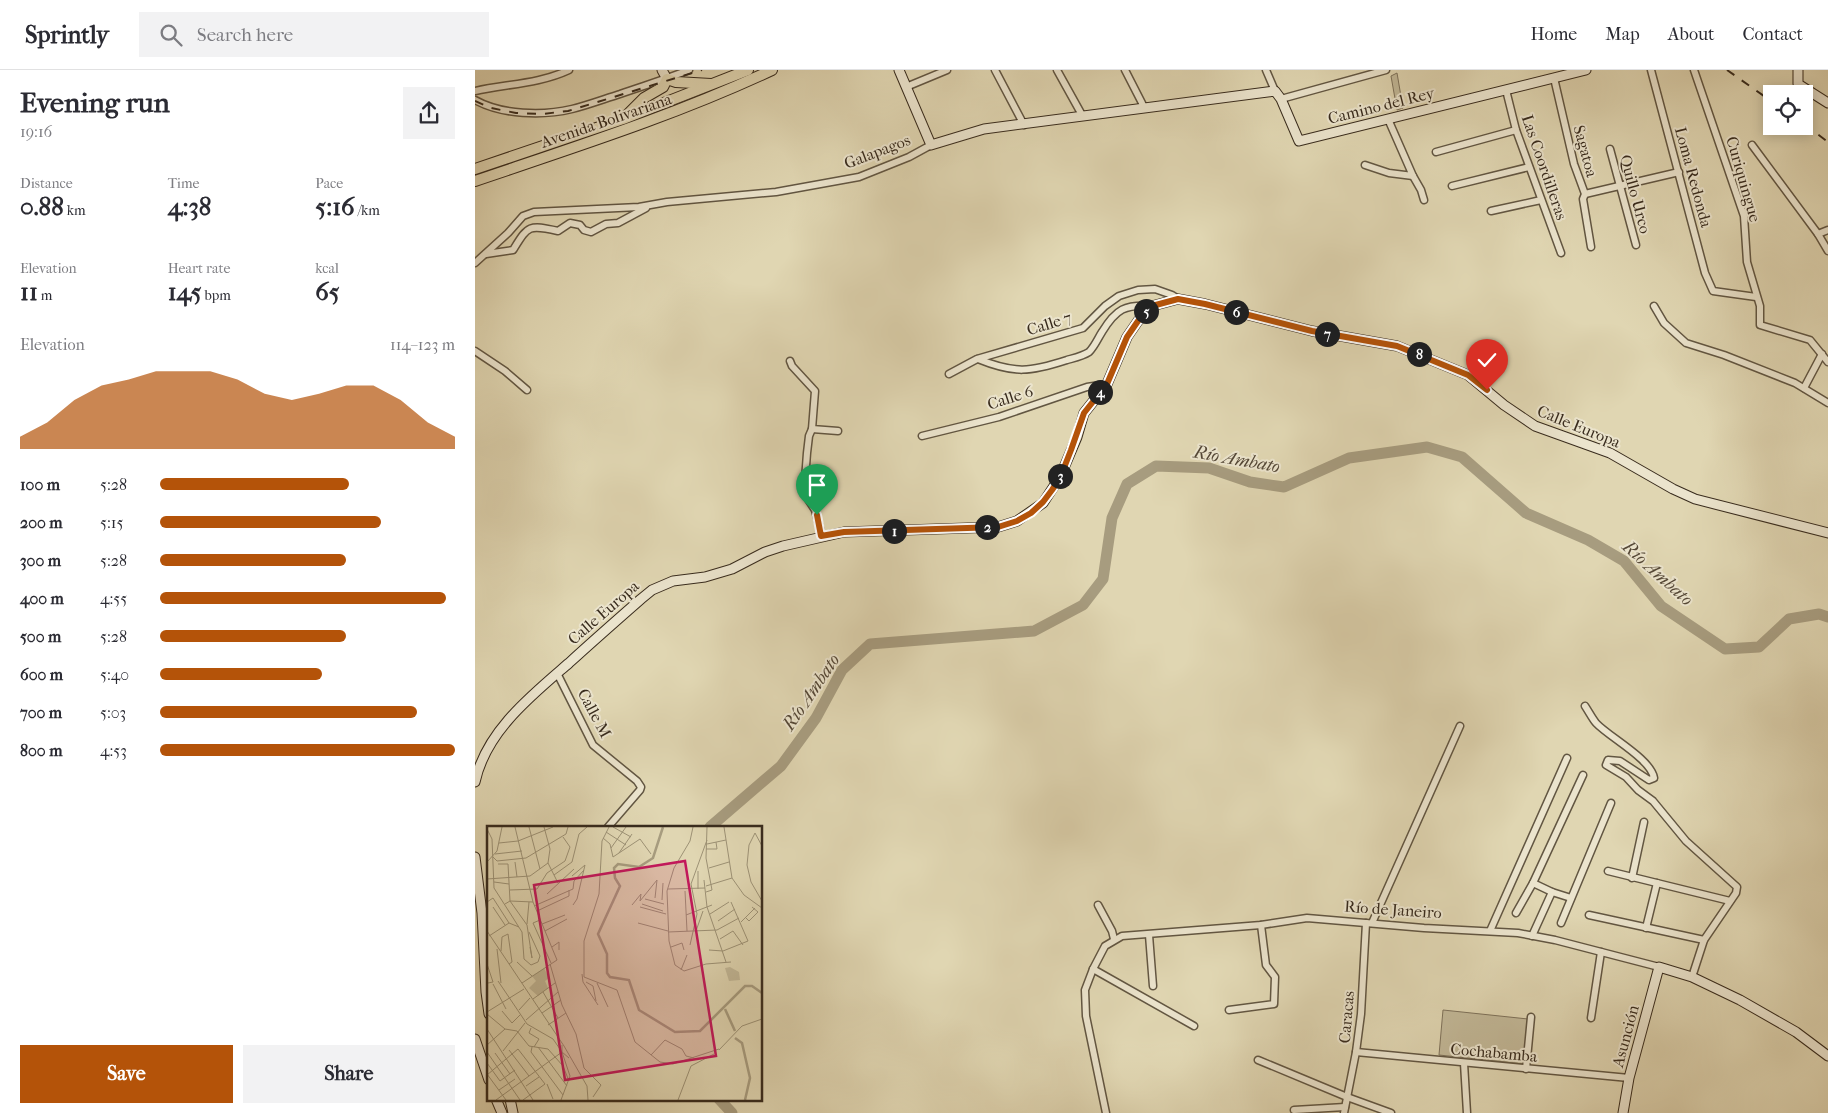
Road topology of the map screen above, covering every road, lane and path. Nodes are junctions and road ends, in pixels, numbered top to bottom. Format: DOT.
graph roads {
  1 [pos="569,70"];
  2 [pos="689,70"];
  3 [pos="748,70"];
  4 [pos="772,70"];
  5 [pos="899,70"];
  6 [pos="947,70"];
  7 [pos="995,70"];
  8 [pos="1057,70"];
  9 [pos="1125,70"];
  10 [pos="1266,70"];
  11 [pos="1386,70"];
  12 [pos="1586,70"];
  13 [pos="1651,70"];
  14 [pos="1694,70"];
  15 [pos="1798,70"];
  16 [pos="664,74"];
  17 [pos="1554,78"];
  18 [pos="714,84"];
  19 [pos="906,87"];
  20 [pos="1506,90"];
  21 [pos="475,91"];
  22 [pos="1278,95"];
  23 [pos="475,100"];
  24 [pos="1828,103"];
  25 [pos="1143,107"];
  26 [pos="1082,115"];
  27 [pos="623,119"];
  28 [pos="1388,119"];
  29 [pos="1024,125"];
  30 [pos="1517,130"];
  31 [pos="931,145"];
  32 [pos="1752,145"];
  33 [pos="1610,149"];
  34 [pos="1436,152"];
  35 [pos="1365,165"];
  36 [pos="1529,167"];
  37 [pos="475,169"];
  38 [pos="1679,172"];
  39 [pos="1413,176"];
  40 [pos="475,181"];
  41 [pos="1620,185"];
  42 [pos="1452,186"];
  43 [pos="1585,194"];
  44 [pos="1424,200"];
  45 [pos="1541,200"];
  46 [pos="652,204"];
  47 [pos="1491,211"];
  48 [pos="1828,230"];
  49 [pos="1818,234"];
  50 [pos="1636,245"];
  51 [pos="1591,247"];
  52 [pos="1828,251"];
  53 [pos="1561,253"];
  54 [pos="486,254"];
  55 [pos="475,263"];
  56 [pos="1756,297"];
  57 [pos="1178,299"];
  58 [pos="1152,306"];
  59 [pos="1654,306"];
  60 [pos="475,351"];
  61 [pos="1822,354"];
  62 [pos="977,359"];
  63 [pos="790,361"];
  64 [pos="1828,362"];
  65 [pos="949,374"];
  66 [pos="1107,384"];
  67 [pos="1804,388"];
  68 [pos="527,390"];
  69 [pos="1828,403"];
  70 [pos="812,429"];
  71 [pos="838,431"];
  72 [pos="922,436"];
  73 [pos="1828,533"];
  74 [pos="821,536"];
  75 [pos="557,673"];
  76 [pos="1585,706"];
  77 [pos="1460,726"];
  78 [pos="1567,758"];
  79 [pos="1583,775"];
  80 [pos="475,782"];
  81 [pos="1611,803"];
  82 [pos="1644,822"];
  83 [pos="609,826"];
  84 [pos="475,857"];
  85 [pos="1609,871"];
  86 [pos="1633,878"];
  87 [pos="1533,883"];
  88 [pos="1657,883"];
  89 [pos="1553,892"];
  90 [pos="1571,898"];
  91 [pos="1730,901"];
  92 [pos="1097,905"];
  93 [pos="1517,913"];
  94 [pos="1589,915"];
  95 [pos="1369,923"];
  96 [pos="1561,923"];
  97 [pos="1261,925"];
  98 [pos="1646,928"];
  99 [pos="1490,931"];
  100 [pos="1149,935"];
  101 [pos="1532,936"];
  102 [pos="1114,940"];
  103 [pos="1703,940"];
  104 [pos="1601,952"];
  105 [pos="487,966"];
  106 [pos="1659,967"];
  107 [pos="1093,969"];
  108 [pos="485,971"];
  109 [pos="1693,977"];
  110 [pos="1153,986"];
  111 [pos="487,1003"];
  112 [pos="1229,1010"];
  113 [pos="1531,1017"];
  114 [pos="1591,1018"];
  115 [pos="1194,1026"];
  116 [pos="475,1039"];
  117 [pos="1356,1052"];
  118 [pos="1828,1056"];
  119 [pos="1258,1060"];
  120 [pos="1464,1063"];
  121 [pos="1525,1069"];
  122 [pos="487,1074"];
  123 [pos="1629,1078"];
  124 [pos="1347,1097"];
  125 [pos="496,1100"];
  126 [pos="510,1100"];
  127 [pos="1293,1110"];
  128 [pos="1345,1110"];
  129 [pos="502,1113"];
  130 [pos="513,1113"];
  131 [pos="1106,1113"];
  132 [pos="1391,1113"];
  133 [pos="1467,1113"];
  134 [pos="1623,1113"];
  1 -- 21 [label="street"];
  2 -- 16 [label="street"];
  3 -- 18 [label="main road, Avenida Bolivariana"];
  4 -- 40 [label="main road, Avenida Bolivariana"];
  5 -- 19 [label="street"];
  6 -- 19 [label="street"];
  7 -- 29 [label="street"];
  8 -- 26 [label="street"];
  9 -- 25 [label="street"];
  10 -- 22 [label="street"];
  11 -- 22 [label="street"];
  12 -- 17 [label="street, Camino del Rey"];
  13 -- 38 [label="street, Loma Redonda"];
  14 -- 56 [label="street, Curiquingue"];
  15 -- 24 [label="street"];
  16 -- 18 [label="main road"];
  16 -- 23 [label="street"];
  16 -- 27 [label="main road"];
  17 -- 20 [label="street, Camino del Rey"];
  17 -- 43 [label="street, Sagatoa"];
  18 -- 27 [label="main road, Avenida Bolivariana"];
  19 -- 31 [label="street"];
  20 -- 28 [label="street, Camino del Rey"];
  20 -- 30 [label="street, Las Coordilleras"];
  22 -- 25 [label="street, Galapagos"];
  22 -- 28 [label="street, Camino del Rey"];
  25 -- 26 [label="street, Galapagos"];
  26 -- 29 [label="street, Galapagos"];
  27 -- 37 [label="main road, Avenida Bolivariana"];
  28 -- 39 [label="street"];
  29 -- 31 [label="street, Galapagos"];
  30 -- 34 [label="street"];
  30 -- 36 [label="street, Las Coordilleras"];
  31 -- 46 [label="street, Galapagos"];
  32 -- 49 [label="street"];
  33 -- 41 [label="street, Quillo Urco"];
  35 -- 39 [label="street"];
  36 -- 42 [label="street"];
  36 -- 45 [label="street, Las Coordilleras"];
  38 -- 41 [label="street, Sagatoa"];
  38 -- 56 [label="street, Loma Redonda"];
  39 -- 44 [label="street"];
  41 -- 43 [label="street, Sagatoa"];
  41 -- 50 [label="street, Quillo Urco"];
  43 -- 51 [label="street"];
  45 -- 47 [label="street"];
  45 -- 53 [label="street, Las Coordilleras"];
  46 -- 54 [label="street, Galapagos"];
  46 -- 54 [label="street"];
  48 -- 49 [label="street"];
  49 -- 52 [label="street"];
  54 -- 55 [label="street, Galapagos"];
  56 -- 61 [label="street, Curiquingue"];
  57 -- 58 [label="street, Calle Europa"];
  57 -- 62 [label="street, Calle 7"];
  57 -- 73 [label="street, Calle Europa"];
  58 -- 62 [label="street"];
  58 -- 66 [label="street, Calle Europa"];
  59 -- 67 [label="street"];
  60 -- 68 [label="street"];
  61 -- 64 [label="street"];
  61 -- 67 [label="street"];
  62 -- 65 [label="street, Calle 7"];
  63 -- 70 [label="street"];
  66 -- 72 [label="street, Calle 6"];
  66 -- 74 [label="street, Calle Europa"];
  67 -- 69 [label="street"];
  70 -- 71 [label="street"];
  70 -- 74 [label="street"];
  74 -- 75 [label="street, Calle Europa"];
  75 -- 80 [label="street, Calle Europa"];
  75 -- 83 [label="street, Calle M"];
  76 -- 91 [label="street"];
  77 -- 95 [label="street, Caracas"];
  78 -- 99 [label="street"];
  79 -- 87 [label="street"];
  81 -- 90 [label="street"];
  82 -- 86 [label="street"];
  84 -- 108 [label="street"];
  85 -- 86 [label="street"];
  86 -- 88 [label="street"];
  87 -- 89 [label="street"];
  87 -- 93 [label="street"];
  88 -- 91 [label="street"];
  88 -- 98 [label="street"];
  89 -- 90 [label="street"];
  89 -- 101 [label="street"];
  90 -- 96 [label="street"];
  91 -- 103 [label="street"];
  92 -- 102 [label="street"];
  94 -- 98 [label="street"];
  95 -- 97 [label="street, Río de Janeiro"];
  95 -- 99 [label="street, Río de Janeiro"];
  95 -- 117 [label="street, Caracas"];
  97 -- 100 [label="street, Río de Janeiro"];
  97 -- 112 [label="street"];
  98 -- 103 [label="street"];
  99 -- 101 [label="street, Río de Janeiro"];
  100 -- 102 [label="street, Río de Janeiro"];
  100 -- 110 [label="street"];
  101 -- 104 [label="street, Río de Janeiro"];
  102 -- 107 [label="street"];
  103 -- 109 [label="street"];
  104 -- 106 [label="street, Río de Janeiro"];
  104 -- 114 [label="street"];
  105 -- 108 [label="street"];
  106 -- 109 [label="street, Río de Janeiro"];
  106 -- 123 [label="street, Asunción"];
  107 -- 115 [label="street"];
  107 -- 131 [label="street"];
  108 -- 111 [label="street"];
  109 -- 118 [label="street, Río de Janeiro"];
  113 -- 121 [label="street"];
  116 -- 122 [label="street"];
  117 -- 120 [label="street, Cochabamba"];
  117 -- 124 [label="street, Caracas"];
  119 -- 124 [label="street"];
  120 -- 121 [label="street, Cochabamba"];
  120 -- 133 [label="street"];
  121 -- 123 [label="street, Cochabamba"];
  123 -- 134 [label="street, Asunción"];
  124 -- 128 [label="street, Caracas"];
  124 -- 132 [label="street"];
  125 -- 129 [label="street"];
  126 -- 130 [label="street"];
  127 -- 128 [label="street"];
}
